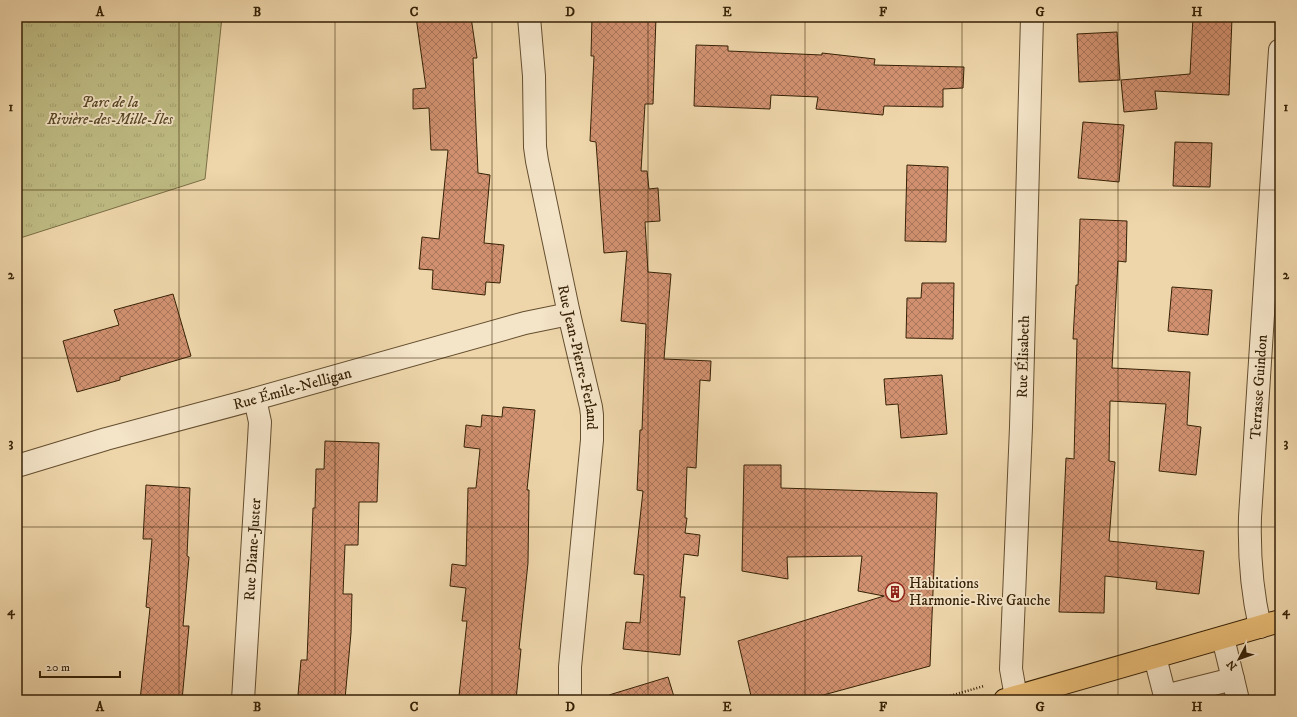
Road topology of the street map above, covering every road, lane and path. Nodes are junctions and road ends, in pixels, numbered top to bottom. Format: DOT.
graph roads {
  1 [pos="529,17"];
  2 [pos="1032,17"];
  3 [pos="1280,50"];
  4 [pos="569,314"];
  5 [pos="255,399"];
  6 [pos="17,466"];
  7 [pos="1270,624"];
  8 [pos="1223,638"];
  9 [pos="1154,657"];
  10 [pos="1233,679"];
  11 [pos="985,686"];
  12 [pos="1010,698"];
  13 [pos="1164,698"];
  14 [pos="243,700"];
  15 [pos="570,700"];
  16 [pos="936,700"];
  17 [pos="1238,700"];
  1 -- 4 [label="street, Rue Jean-Pierre-Ferland"];
  2 -- 12 [label="street, Rue Élisabeth"];
  3 -- 7 [label="street, Terrasse Guindon"];
  4 -- 5 [label="street, Rue Émile-Nelligan"];
  4 -- 15 [label="street, Rue Jean-Pierre-Ferland"];
  5 -- 6 [label="street, Rue Émile-Nelligan"];
  5 -- 14 [label="street, Rue Diane-Juster"];
  7 -- 8 [label="main road"];
  8 -- 9 [label="main road"];
  8 -- 10 [label="street"];
  9 -- 12 [label="main road"];
  9 -- 13 [label="street"];
  10 -- 13 [label="street"];
  10 -- 17 [label="street"];
  11 -- 16 [label="path"];
}
